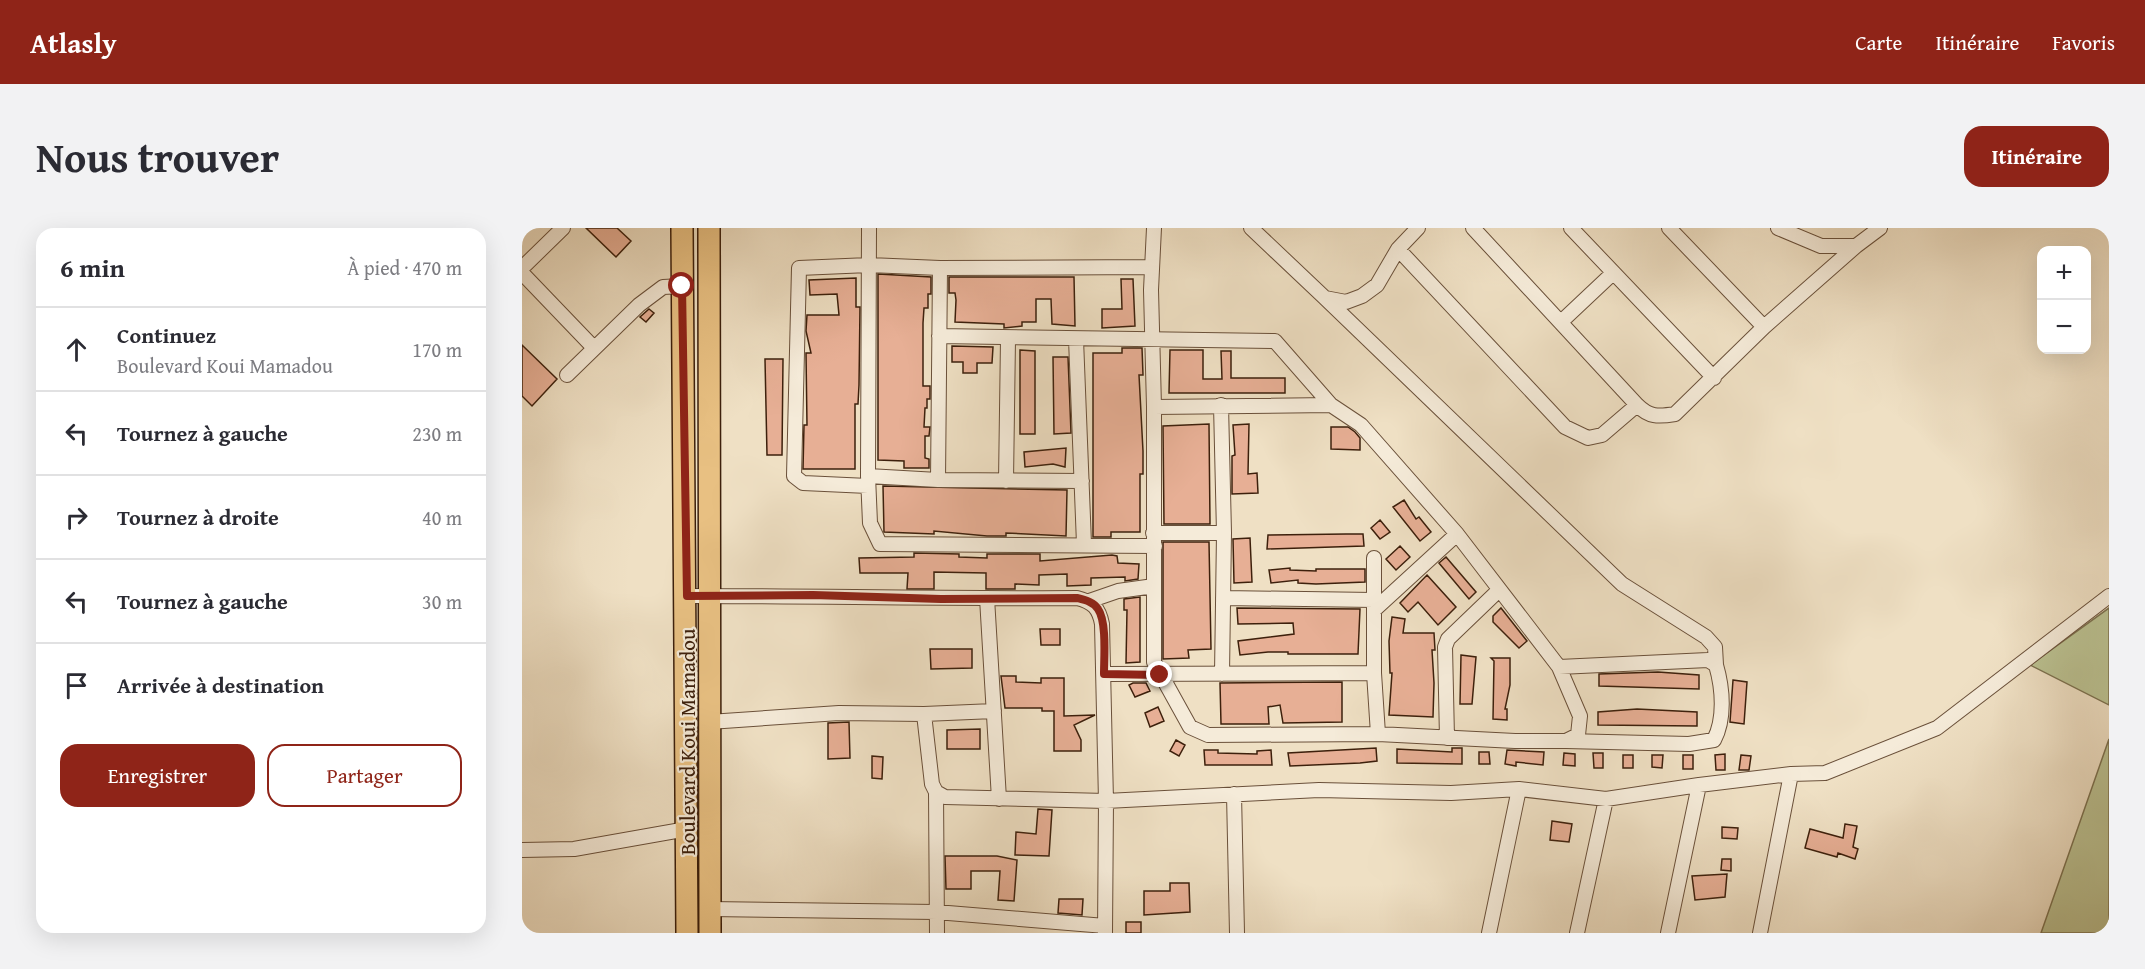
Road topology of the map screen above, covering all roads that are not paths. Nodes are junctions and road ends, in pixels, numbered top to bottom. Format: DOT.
graph roads {
  1 [pos="563,228"];
  2 [pos="682,228"];
  3 [pos="709,228"];
  4 [pos="869,228"];
  5 [pos="1154,228"];
  6 [pos="1251,228"];
  7 [pos="1418,228"];
  8 [pos="1473,228"];
  9 [pos="1571,228"];
  10 [pos="1669,228"];
  11 [pos="1778,228"];
  12 [pos="1874,230"];
  13 [pos="1856,246"];
  14 [pos="1398,249"];
  15 [pos="869,265"];
  16 [pos="1152,267"];
  17 [pos="940,268"];
  18 [pos="522,270"];
  19 [pos="1613,273"];
  20 [pos="682,286"];
  21 [pos="1325,298"];
  22 [pos="1562,321"];
  23 [pos="1764,327"];
  24 [pos="939,336"];
  25 [pos="1152,338"];
  26 [pos="1008,339"];
  27 [pos="1076,339"];
  28 [pos="594,348"];
  29 [pos="567,375"];
  30 [pos="1714,378"];
  31 [pos="1221,405"];
  32 [pos="1331,405"];
  33 [pos="1637,405"];
  34 [pos="1154,407"];
  35 [pos="938,480"];
  36 [pos="868,481"];
  37 [pos="1006,481"];
  38 [pos="1083,481"];
  39 [pos="1224,533"];
  40 [pos="1457,534"];
  41 [pos="1154,540"];
  42 [pos="1084,544"];
  43 [pos="1374,558"];
  44 [pos="1154,586"];
  45 [pos="1499,590"];
  46 [pos="687,596"];
  47 [pos="710,596"];
  48 [pos="2109,596"];
  49 [pos="987,598"];
  50 [pos="1223,598"];
  51 [pos="1089,601"];
  52 [pos="1374,605"];
  53 [pos="1716,665"];
  54 [pos="1559,666"];
  55 [pos="1374,673"];
  56 [pos="1104,674"];
  57 [pos="1221,674"];
  58 [pos="1160,675"];
  59 [pos="994,711"];
  60 [pos="924,714"];
  61 [pos="709,722"];
  62 [pos="1378,734"];
  63 [pos="1447,738"];
  64 [pos="1566,741"];
  65 [pos="1791,774"];
  66 [pos="1699,785"];
  67 [pos="1519,789"];
  68 [pos="936,792"];
  69 [pos="1234,794"];
  70 [pos="999,799"];
  71 [pos="1606,799"];
  72 [pos="1106,801"];
  73 [pos="687,829"];
  74 [pos="522,850"];
  75 [pos="709,909"];
  76 [pos="936,912"];
  77 [pos="1105,929"];
  78 [pos="687,933"];
  79 [pos="710,933"];
  80 [pos="937,933"];
  81 [pos="1237,933"];
  82 [pos="1489,933"];
  83 [pos="1577,933"];
  84 [pos="1668,933"];
  85 [pos="1760,933"];
  1 -- 18 [label="street"];
  2 -- 20 [label="main road, Boulevard Koui Mamadou"];
  3 -- 47 [label="main road, Boulevard Koui Mamadou"];
  4 -- 15 [label="street"];
  5 -- 16 [label="street"];
  6 -- 21 [label="street"];
  7 -- 14 [label="street"];
  8 -- 22 [label="street"];
  9 -- 19 [label="street"];
  10 -- 23 [label="street"];
  11 -- 13 [label="street"];
  12 -- 13 [label="street"];
  13 -- 23 [label="street"];
  14 -- 21 [label="street"];
  14 -- 33 [label="street"];
  15 -- 17 [label="street"];
  15 -- 36 [label="street"];
  15 -- 36 [label="street"];
  16 -- 17 [label="street"];
  16 -- 25 [label="street"];
  17 -- 24 [label="street"];
  18 -- 28 [label="street"];
  19 -- 22 [label="street"];
  19 -- 30 [label="street"];
  20 -- 28 [label="street"];
  20 -- 46 [label="main road, Boulevard Koui Mamadou"];
  21 -- 53 [label="street"];
  22 -- 33 [label="street"];
  23 -- 30 [label="street"];
  24 -- 26 [label="street"];
  24 -- 35 [label="street"];
  25 -- 27 [label="street"];
  25 -- 32 [label="street"];
  25 -- 34 [label="street"];
  26 -- 27 [label="street"];
  26 -- 37 [label="street"];
  27 -- 38 [label="street"];
  28 -- 29 [label="street"];
  30 -- 33 [label="street"];
  31 -- 32 [label="street"];
  31 -- 34 [label="street"];
  31 -- 39 [label="street"];
  32 -- 40 [label="street"];
  34 -- 41 [label="street"];
  35 -- 36 [label="street"];
  35 -- 37 [label="street"];
  36 -- 42 [label="street"];
  37 -- 38 [label="street"];
  38 -- 42 [label="street"];
  39 -- 41 [label="street"];
  39 -- 50 [label="street"];
  40 -- 45 [label="street"];
  40 -- 52 [label="street"];
  41 -- 42 [label="street"];
  41 -- 44 [label="street"];
  43 -- 52 [label="street"];
  44 -- 51 [label="street"];
  44 -- 58 [label="street"];
  45 -- 54 [label="street"];
  45 -- 63 [label="street"];
  46 -- 47 [label="street"];
  46 -- 73 [label="main road, Boulevard Koui Mamadou"];
  47 -- 49 [label="street"];
  47 -- 61 [label="main road, Boulevard Koui Mamadou"];
  48 -- 65 [label="street"];
  49 -- 51 [label="street"];
  49 -- 59 [label="street"];
  50 -- 52 [label="street"];
  50 -- 57 [label="street"];
  51 -- 56 [label="street"];
  52 -- 55 [label="street"];
  53 -- 54 [label="street"];
  53 -- 64 [label="street"];
  54 -- 64 [label="street"];
  55 -- 57 [label="street"];
  55 -- 62 [label="street"];
  56 -- 58 [label="street"];
  56 -- 72 [label="street"];
  57 -- 58 [label="street"];
  58 -- 62 [label="street"];
  59 -- 60 [label="street"];
  59 -- 70 [label="street"];
  60 -- 61 [label="street"];
  60 -- 68 [label="street"];
  61 -- 75 [label="main road, Boulevard Koui Mamadou"];
  62 -- 63 [label="street"];
  63 -- 64 [label="street"];
  65 -- 66 [label="street"];
  65 -- 85 [label="street"];
  66 -- 71 [label="street"];
  66 -- 84 [label="street"];
  67 -- 69 [label="street"];
  67 -- 71 [label="street"];
  67 -- 82 [label="street"];
  68 -- 70 [label="street"];
  68 -- 76 [label="street"];
  69 -- 72 [label="street"];
  69 -- 81 [label="street"];
  70 -- 72 [label="street"];
  71 -- 83 [label="street"];
  72 -- 77 [label="street"];
  73 -- 74 [label="street"];
  73 -- 78 [label="main road, Boulevard Koui Mamadou"];
  75 -- 76 [label="street"];
  75 -- 79 [label="main road, Boulevard Koui Mamadou"];
  76 -- 77 [label="street"];
  76 -- 80 [label="street"];
}
